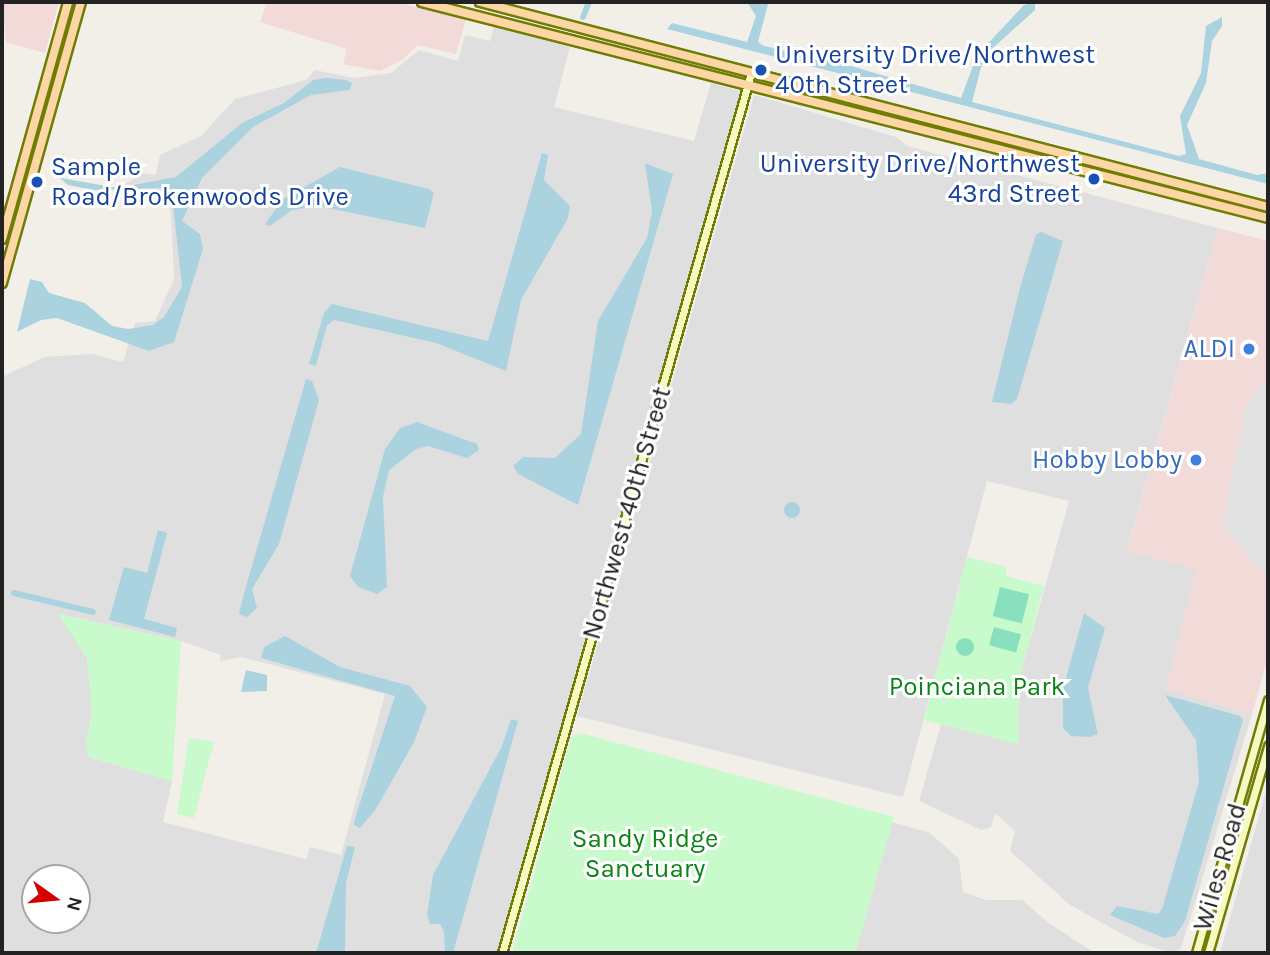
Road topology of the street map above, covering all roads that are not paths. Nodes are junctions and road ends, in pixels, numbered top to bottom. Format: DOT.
graph roads {
  1 [pos="68,2"];
  2 [pos="81,2"];
  3 [pos="422,2"];
  4 [pos="480,2"];
  5 [pos="751,73"];
  6 [pos="748,84"];
  7 [pos="40,102"];
  8 [pos="34,170"];
  9 [pos="18,180"];
  10 [pos="1247,202"];
  11 [pos="1268,207"];
  12 [pos="1232,208"];
  13 [pos="1268,218"];
  14 [pos="2,239"];
  15 [pos="9,257"];
  16 [pos="2,283"];
  17 [pos="1268,701"];
  18 [pos="1268,746"];
  19 [pos="502,953"];
  20 [pos="1196,953"];
  21 [pos="1208,953"];
  1 -- 7 [label="main road"];
  2 -- 8 [label="main road"];
  3 -- 6 [label="main road"];
  4 -- 5 [label="main road"];
  5 -- 6 [label="street, Northwest 40th Street"];
  5 -- 10 [label="main road"];
  6 -- 12 [label="main road"];
  6 -- 19 [label="street, Northwest 40th Street"];
  7 -- 8 [label="main road"];
  7 -- 9 [label="main road"];
  8 -- 15 [label="main road"];
  9 -- 14 [label="main road"];
  9 -- 15 [label="main road"];
  10 -- 11 [label="main road"];
  10 -- 12 [label="main road"];
  12 -- 13 [label="main road"];
  15 -- 16 [label="main road"];
  17 -- 20 [label="street, Wiles Road"];
  18 -- 21 [label="street, Wiles Road"];
}
